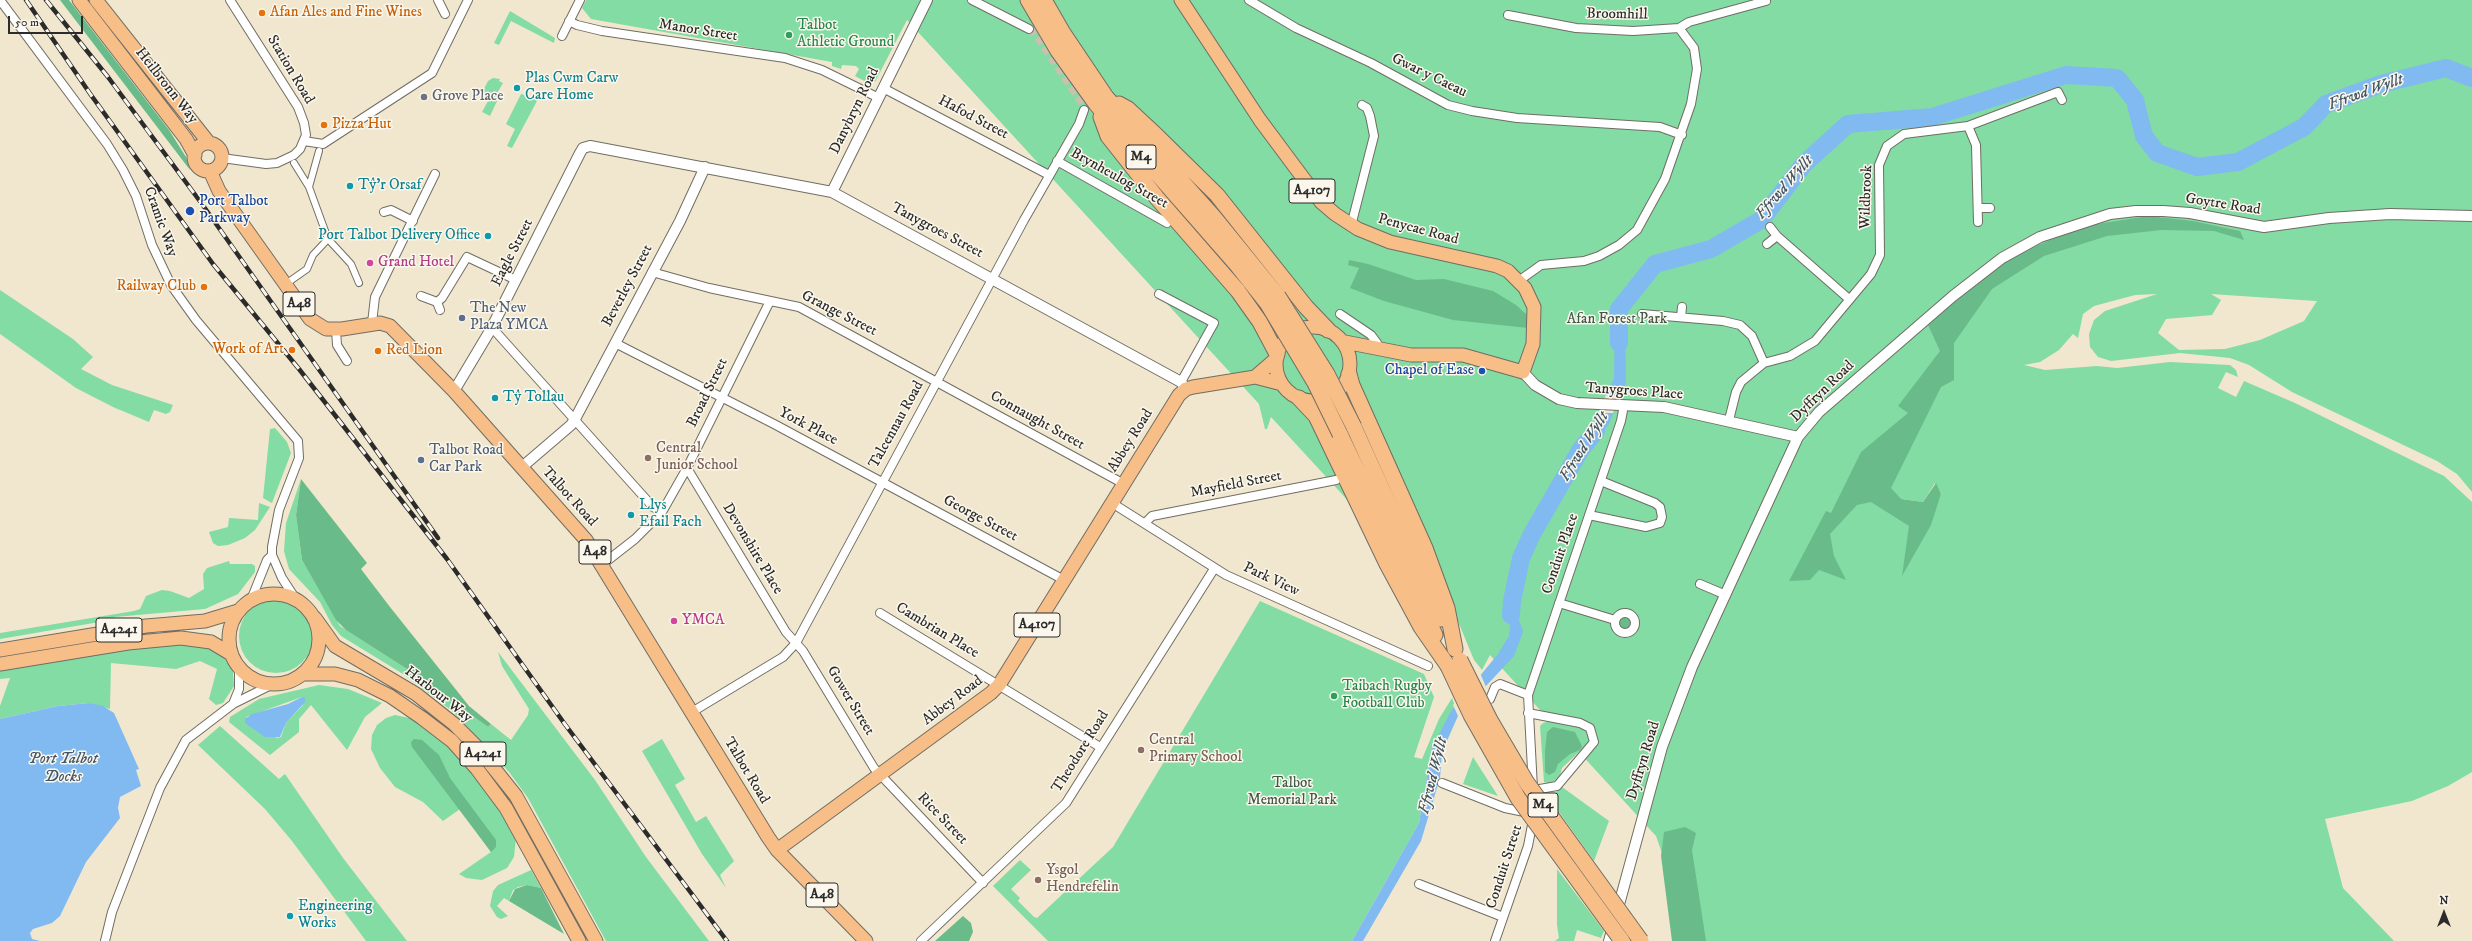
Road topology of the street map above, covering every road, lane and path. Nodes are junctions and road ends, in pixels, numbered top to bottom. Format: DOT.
graph roads {
  1 [pos="0,0"];
  2 [pos="79,0"];
  3 [pos="96,0"];
  4 [pos="230,0"];
  5 [pos="438,0"];
  6 [pos="468,0"];
  7 [pos="580,0"];
  8 [pos="927,0"];
  9 [pos="972,0"];
  10 [pos="1028,0"];
  11 [pos="1044,0"];
  12 [pos="1181,0"];
  13 [pos="1249,0"];
  14 [pos="1766,1"];
  15 [pos="445,14"];
  16 [pos="1508,15"];
  17 [pos="569,21"];
  18 [pos="1679,28"];
  19 [pos="1028,29"];
  20 [pos="562,36"];
  21 [pos="883,88"];
  22 [pos="879,98"];
  23 [pos="2062,100"];
  24 [pos="1095,104"];
  25 [pos="1362,105"];
  26 [pos="1968,126"];
  27 [pos="1682,135"];
  28 [pos="304,141"];
  29 [pos="209,143"];
  30 [pos="584,148"];
  31 [pos="319,151"];
  32 [pos="195,155"];
  33 [pos="222,158"];
  34 [pos="1057,161"];
  35 [pos="294,163"];
  36 [pos="705,167"];
  37 [pos="210,171"];
  38 [pos="435,174"];
  39 [pos="1049,175"];
  40 [pos="309,187"];
  41 [pos="832,192"];
  42 [pos="1978,208"];
  43 [pos="1990,208"];
  44 [pos="384,212"];
  45 [pos="2472,216"];
  46 [pos="413,221"];
  47 [pos="1978,222"];
  48 [pos="1168,223"];
  49 [pos="1352,226"];
  50 [pos="1770,227"];
  51 [pos="1777,236"];
  52 [pos="328,239"];
  53 [pos="1767,244"];
  54 [pos="2002,258"];
  55 [pos="652,272"];
  56 [pos="992,279"];
  57 [pos="516,280"];
  58 [pos="1520,280"];
  59 [pos="290,281"];
  60 [pos="359,283"];
  61 [pos="1159,294"];
  62 [pos="421,296"];
  63 [pos="1849,299"];
  64 [pos="1273,300"];
  65 [pos="770,301"];
  66 [pos="437,302"];
  67 [pos="1682,308"];
  68 [pos="440,310"];
  69 [pos="1340,314"];
  70 [pos="1642,314"];
  71 [pos="1681,317"];
  72 [pos="372,323"];
  73 [pos="491,329"];
  74 [pos="336,330"];
  75 [pos="1328,330"];
  76 [pos="1345,342"];
  77 [pos="614,343"];
  78 [pos="1376,349"];
  79 [pos="1277,356"];
  80 [pos="347,360"];
  81 [pos="1764,363"];
  82 [pos="1350,369"];
  83 [pos="1524,372"];
  84 [pos="1254,377"];
  85 [pos="937,382"];
  86 [pos="1282,384"];
  87 [pos="1184,386"];
  88 [pos="454,392"];
  89 [pos="721,397"];
  90 [pos="1298,398"];
  91 [pos="1620,405"];
  92 [pos="575,419"];
  93 [pos="1729,420"];
  94 [pos="1798,436"];
  95 [pos="522,468"];
  96 [pos="687,468"];
  97 [pos="1336,480"];
  98 [pos="1601,480"];
  99 [pos="882,482"];
  100 [pos="1124,484"];
  101 [pos="1112,503"];
  102 [pos="662,512"];
  103 [pos="1588,515"];
  104 [pos="1145,523"];
  105 [pos="272,555"];
  106 [pos="602,564"];
  107 [pos="1214,569"];
  108 [pos="1064,580"];
  109 [pos="1700,584"];
  110 [pos="1726,595"];
  111 [pos="295,598"];
  112 [pos="251,600"];
  113 [pos="1559,603"];
  114 [pos="238,611"];
  115 [pos="880,613"];
  116 [pos="315,618"];
  117 [pos="1615,620"];
  118 [pos="796,643"];
  119 [pos="0,650"];
  120 [pos="231,654"];
  121 [pos="1454,658"];
  122 [pos="0,664"];
  123 [pos="1428,666"];
  124 [pos="239,668"];
  125 [pos="302,674"];
  126 [pos="273,684"];
  127 [pos="999,685"];
  128 [pos="1528,695"];
  129 [pos="1490,699"];
  130 [pos="233,704"];
  131 [pos="692,712"];
  132 [pos="1528,713"];
  133 [pos="1100,748"];
  134 [pos="880,775"];
  135 [pos="1442,784"];
  136 [pos="1534,790"];
  137 [pos="1538,800"];
  138 [pos="1536,815"];
  139 [pos="777,850"];
  140 [pos="983,883"];
  141 [pos="1418,884"];
  142 [pos="1503,917"];
  143 [pos="105,941"];
  144 [pos="579,941"];
  145 [pos="596,941"];
  146 [pos="866,941"];
  147 [pos="921,941"];
  148 [pos="1495,941"];
  149 [pos="1609,941"];
  150 [pos="1622,941"];
  151 [pos="1641,941"];
  1 -- 105 [label="street, Cramic Way"];
  2 -- 32 [label="main road, Heilbronn Way"];
  3 -- 29 [label="main road, Heilbronn Way"];
  4 -- 28 [label="street, Station Road"];
  5 -- 15 [label="street"];
  6 -- 28 [label="street"];
  7 -- 17 [label="street"];
  8 -- 21 [label="street, Danybryn Road"];
  9 -- 19 [label="street"];
  10 -- 24 [label="highway, M4"];
  11 -- 24 [label="highway, M4"];
  12 -- 49 [label="main road, Penycae Road / A4107"];
  13 -- 27 [label="street, Gwar y Caeau"];
  14 -- 18 [label="street, Broomhill"];
  16 -- 18 [label="street, Broomhill"];
  17 -- 20 [label="street"];
  17 -- 22 [label="street, Manor Street"];
  18 -- 27 [label="street"];
  21 -- 22 [label="street, Danybryn Road"];
  21 -- 39 [label="street, Hafod Street"];
  22 -- 41 [label="street, Danybryn Road"];
  23 -- 26 [label="street, Wildbrook"];
  24 -- 34 [label="street, Talcennau Road"];
  24 -- 64 [label="highway, M4"];
  24 -- 75 [label="highway"];
  24 -- 79 [label="highway"];
  25 -- 49 [label="street"];
  26 -- 42 [label="street"];
  26 -- 63 [label="street, Wildbrook"];
  27 -- 58 [label="street"];
  28 -- 33 [label="street"];
  29 -- 32 [label="main road"];
  29 -- 33 [label="main road"];
  30 -- 36 [label="street, Tanygroes Street"];
  30 -- 57 [label="street, Eagle Street"];
  31 -- 40 [label="street"];
  32 -- 37 [label="main road"];
  33 -- 37 [label="main road"];
  34 -- 39 [label="street, Talcennau Road"];
  34 -- 48 [label="street, Brynheulog Street"];
  35 -- 40 [label="street"];
  36 -- 41 [label="street, Tanygroes Street"];
  36 -- 55 [label="street, Beverley Street"];
  37 -- 74 [label="main road, Talbot Road / A48"];
  38 -- 46 [label="street"];
  39 -- 56 [label="street, Talcennau Road"];
  40 -- 52 [label="street"];
  41 -- 56 [label="street, Tanygroes Street"];
  42 -- 43 [label="street"];
  42 -- 47 [label="street"];
  44 -- 46 [label="street"];
  45 -- 54 [label="street, Goytre Road"];
  46 -- 72 [label="street"];
  49 -- 58 [label="main road, Penycae Road / A4107"];
  50 -- 51 [label="street"];
  51 -- 53 [label="street"];
  51 -- 63 [label="street"];
  52 -- 59 [label="street"];
  52 -- 60 [label="street"];
  54 -- 94 [label="street, Dyffryn Road"];
  55 -- 65 [label="street, Grange Street"];
  55 -- 77 [label="street, Beverley Street"];
  56 -- 85 [label="street, Talcennau Road"];
  56 -- 87 [label="street, Tanygroes Street"];
  57 -- 66 [label="street"];
  57 -- 73 [label="street, Eagle Street"];
  58 -- 83 [label="main road, A4107"];
  61 -- 87 [label="street"];
  62 -- 66 [label="street"];
  63 -- 81 [label="street, Wildbrook"];
  64 -- 121 [label="highway, M4, bridge"];
  64 -- 121 [label="highway, M4, bridge"];
  65 -- 85 [label="street, Grange Street"];
  65 -- 89 [label="street, Broad Street"];
  66 -- 68 [label="street"];
  67 -- 71 [label="street"];
  69 -- 78 [label="street"];
  70 -- 71 [label="street"];
  71 -- 81 [label="street"];
  72 -- 74 [label="main road, Talbot Road / A48"];
  72 -- 88 [label="main road, Talbot Road / A48"];
  73 -- 88 [label="street, Eagle Street"];
  73 -- 92 [label="street"];
  74 -- 80 [label="street"];
  75 -- 76 [label="main road"];
  75 -- 79 [label="main road"];
  76 -- 78 [label="main road"];
  76 -- 82 [label="main road"];
  77 -- 89 [label="street, York Place"];
  77 -- 92 [label="street, Beverley Street"];
  78 -- 82 [label="main road"];
  78 -- 83 [label="main road"];
  79 -- 84 [label="main road"];
  79 -- 86 [label="main road"];
  81 -- 93 [label="street, Wildbrook"];
  82 -- 90 [label="main road"];
  82 -- 121 [label="highway"];
  83 -- 91 [label="street, Tanygroes Place"];
  84 -- 86 [label="main road"];
  84 -- 87 [label="main road"];
  85 -- 99 [label="street, Talcennau Road"];
  85 -- 100 [label="street, Connaught Street"];
  86 -- 90 [label="main road"];
  87 -- 100 [label="main road, Abbey Road / A4107"];
  88 -- 95 [label="main road, Talbot Road / A48"];
  89 -- 96 [label="street, Broad Street"];
  89 -- 99 [label="street, York Place"];
  90 -- 121 [label="highway"];
  91 -- 93 [label="street, Tanygroes Place"];
  91 -- 98 [label="street, Conduit Place"];
  92 -- 95 [label="street, Beverley Street"];
  92 -- 102 [label="street"];
  93 -- 94 [label="street, Tanygroes Place"];
  94 -- 110 [label="street, Dyffryn Road"];
  95 -- 106 [label="main road, Talbot Road / A48"];
  96 -- 102 [label="street, Broad Street"];
  96 -- 118 [label="street, Devonshire Place"];
  97 -- 104 [label="street, Mayfield Street"];
  98 -- 103 [label="street, Conduit Place"];
  98 -- 103 [label="street"];
  99 -- 108 [label="street, George Street"];
  99 -- 118 [label="street, Talcennau Road"];
  100 -- 101 [label="main road, Abbey Road / A4107"];
  101 -- 104 [label="street, Park View"];
  101 -- 108 [label="main road, Abbey Road / A4107"];
  102 -- 106 [label="street, Broad Street"];
  103 -- 113 [label="street, Conduit Place"];
  104 -- 107 [label="street, Park View"];
  105 -- 111 [label="street"];
  105 -- 112 [label="street"];
  106 -- 131 [label="main road, Talbot Road / A48"];
  107 -- 123 [label="street, Park View"];
  107 -- 133 [label="street, Theodore Road"];
  108 -- 127 [label="main road, Abbey Road / A4107"];
  109 -- 110 [label="street"];
  110 -- 149 [label="street, Dyffryn Road"];
  111 -- 112 [label="main road, A4241"];
  111 -- 116 [label="main road, A4241"];
  112 -- 114 [label="main road, A4241"];
  113 -- 117 [label="street"];
  113 -- 128 [label="street, Conduit Place"];
  114 -- 119 [label="main road, A4241"];
  114 -- 120 [label="main road, A4241"];
  115 -- 127 [label="street, Cambrian Place"];
  116 -- 125 [label="main road, A4241"];
  116 -- 145 [label="main road, Harbour Way / A4241"];
  118 -- 131 [label="street, Talcennau Road"];
  118 -- 134 [label="street, Gower Street"];
  120 -- 122 [label="main road, A4241"];
  120 -- 124 [label="main road, A4241"];
  121 -- 150 [label="highway, M4, bridge"];
  121 -- 151 [label="highway, M4, bridge"];
  124 -- 126 [label="main road, A4241"];
  124 -- 130 [label="street"];
  125 -- 126 [label="main road, A4241"];
  125 -- 144 [label="main road, Harbour Way / A4241"];
  126 -- 130 [label="street"];
  127 -- 133 [label="street, Cambrian Place"];
  127 -- 134 [label="main road, Abbey Road / A4107"];
  128 -- 129 [label="street"];
  128 -- 132 [label="street, Conduit Place"];
  130 -- 143 [label="street"];
  131 -- 139 [label="main road, Talbot Road / A48"];
  132 -- 136 [label="street, Conduit Place"];
  132 -- 136 [label="street"];
  133 -- 140 [label="street, Theodore Road"];
  134 -- 139 [label="main road, Abbey Road / A4107"];
  134 -- 140 [label="street, Rice Street"];
  135 -- 138 [label="street"];
  136 -- 137 [label="street, Conduit Place"];
  137 -- 138 [label="street, Conduit Street"];
  138 -- 142 [label="street, Conduit Street"];
  139 -- 146 [label="main road, Talbot Road / A48"];
  140 -- 147 [label="street, Theodore Road"];
  141 -- 142 [label="street"];
  142 -- 148 [label="street, Conduit Street"];
}
